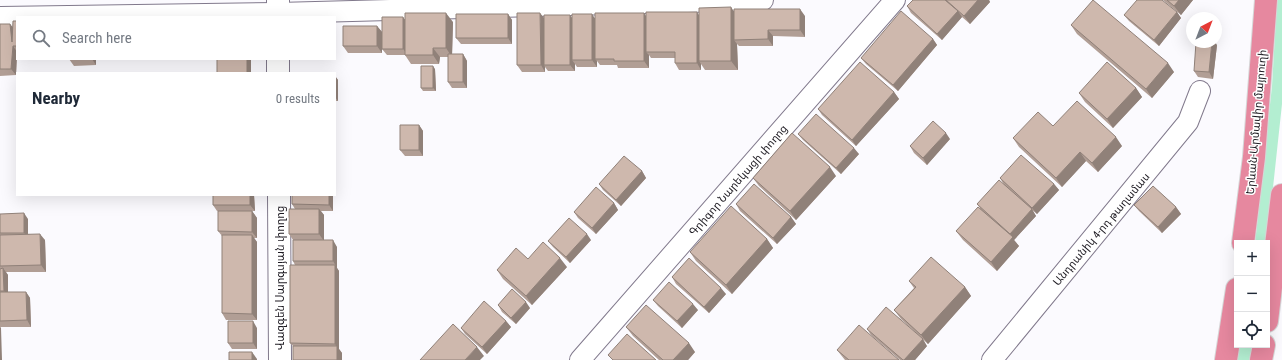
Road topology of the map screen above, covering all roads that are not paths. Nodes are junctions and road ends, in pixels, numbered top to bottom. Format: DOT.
graph roads {
  1 [pos="763,0"];
  2 [pos="895,0"];
  3 [pos="1266,0"];
  4 [pos="278,10"];
  5 [pos="40,16"];
  6 [pos="0,17"];
  7 [pos="16,17"];
  8 [pos="278,60"];
  9 [pos="278,72"];
  10 [pos="1200,91"];
  11 [pos="1282,195"];
  12 [pos="279,196"];
  13 [pos="1243,240"];
  14 [pos="1234,308"];
  15 [pos="1268,312"];
  16 [pos="1263,348"];
  17 [pos="280,360"];
  18 [pos="580,360"];
  19 [pos="992,360"];
  20 [pos="1226,360"];
  21 [pos="1261,360"];
  1 -- 4 [label="street"];
  2 -- 18 [label="street, Գրիգոր Նարեկացի փողոց"];
  3 -- 13 [label="highway, Երևան-Արմավիր մայրուղի"];
  4 -- 5 [label="street"];
  6 -- 7 [label="street"];
  8 -- 9 [label="street"];
  10 -- 19 [label="street, Անդրանիկ 4-րդ թաղամաս"];
  11 -- 15 [label="highway"];
  12 -- 17 [label="street, Վազգեն Սարգսյան փողոց"];
  14 -- 20 [label="highway"];
  16 -- 21 [label="highway"];
}
